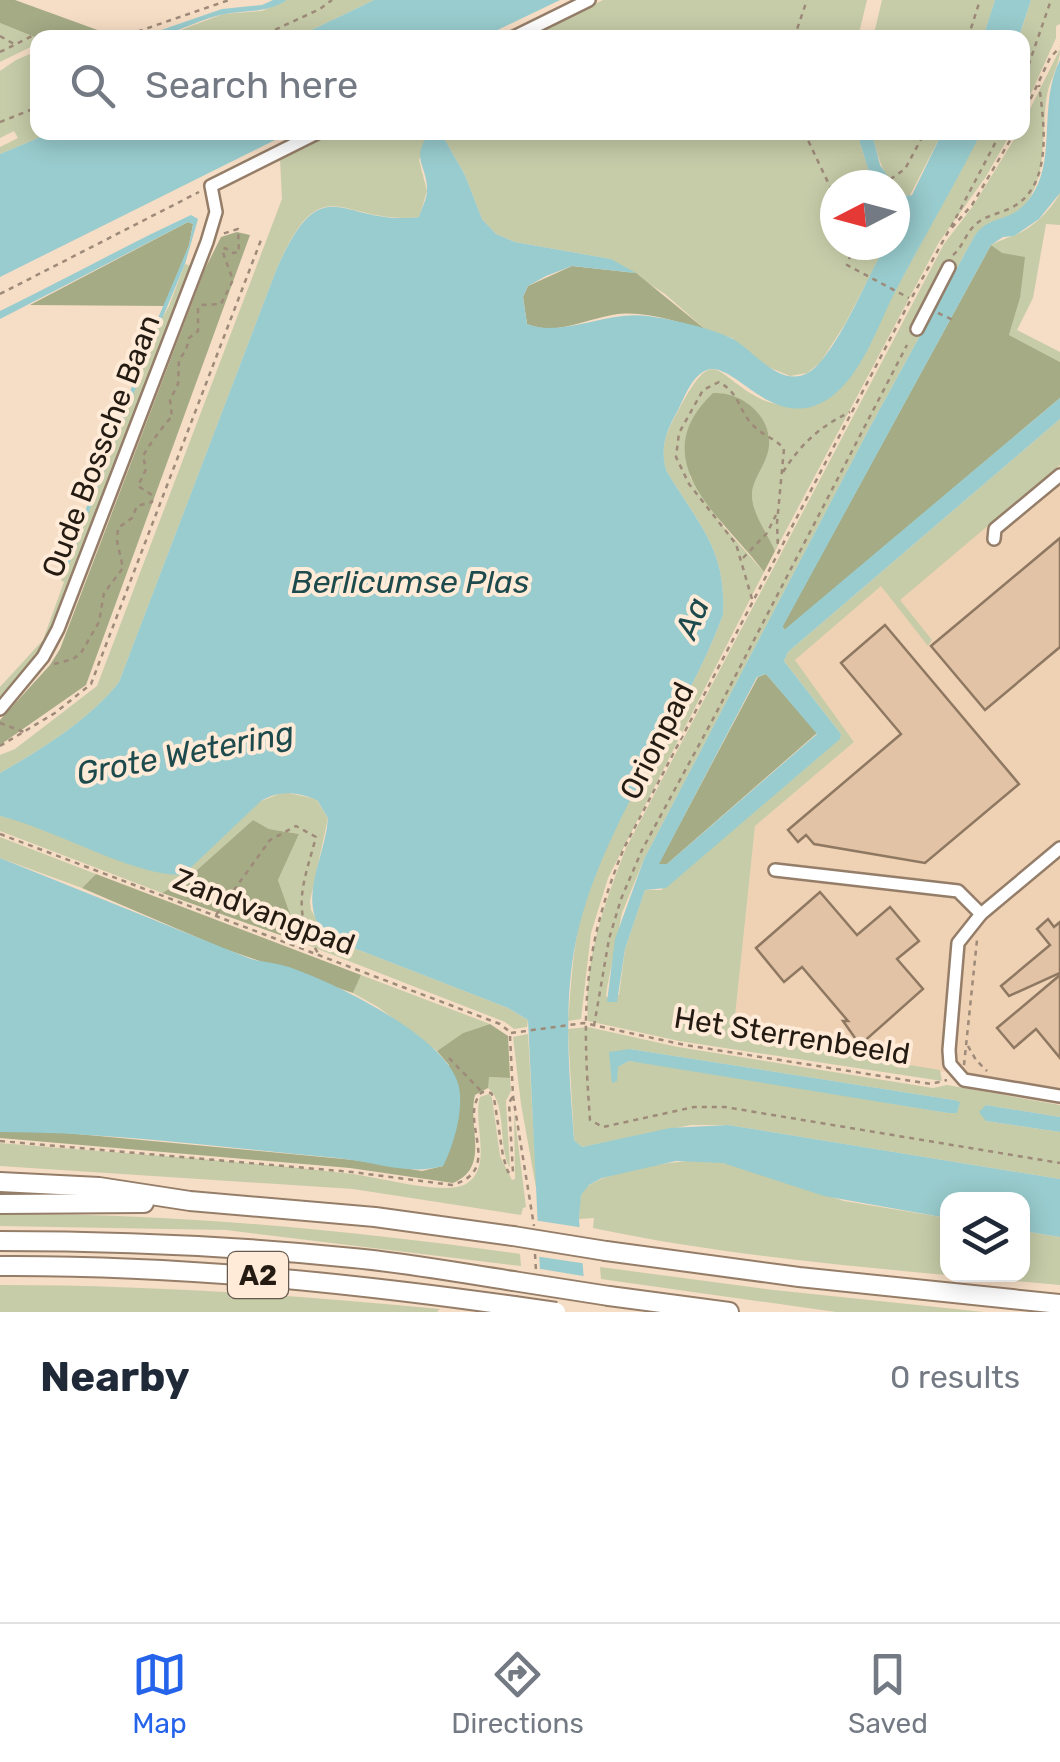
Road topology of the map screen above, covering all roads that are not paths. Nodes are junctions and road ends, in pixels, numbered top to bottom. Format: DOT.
graph roads {
  1 [pos="588,0"];
  2 [pos="528,30"];
  3 [pos="303,140"];
  4 [pos="947,261"];
  5 [pos="917,329"];
  6 [pos="1060,475"];
  7 [pos="994,539"];
  8 [pos="0,709"];
  9 [pos="1060,848"];
  10 [pos="775,870"];
  11 [pos="982,914"];
  12 [pos="1060,1096"];
  13 [pos="0,1182"];
  14 [pos="190,1202"];
  15 [pos="0,1204"];
  16 [pos="0,1242"];
  17 [pos="0,1266"];
  18 [pos="1060,1304"];
  19 [pos="459,1306"];
  20 [pos="1024,1306"];
  21 [pos="556,1312"];
  22 [pos="730,1312"];
  1 -- 2 [label="street"];
  3 -- 8 [label="street, Oude Bossche Baan"];
  4 -- 5 [label="street"];
  6 -- 7 [label="street"];
  9 -- 11 [label="street, Het Sterrenbeeld"];
  10 -- 11 [label="street"];
  11 -- 12 [label="street, Het Sterrenbeeld"];
  13 -- 14 [label="highway, A2"];
  14 -- 15 [label="highway, A2"];
  14 -- 20 [label="highway, A2, bridge"];
  16 -- 22 [label="highway, A2, bridge"];
  17 -- 19 [label="highway, A2"];
  18 -- 20 [label="highway, A2"];
  19 -- 21 [label="highway, A2, bridge"];
}
